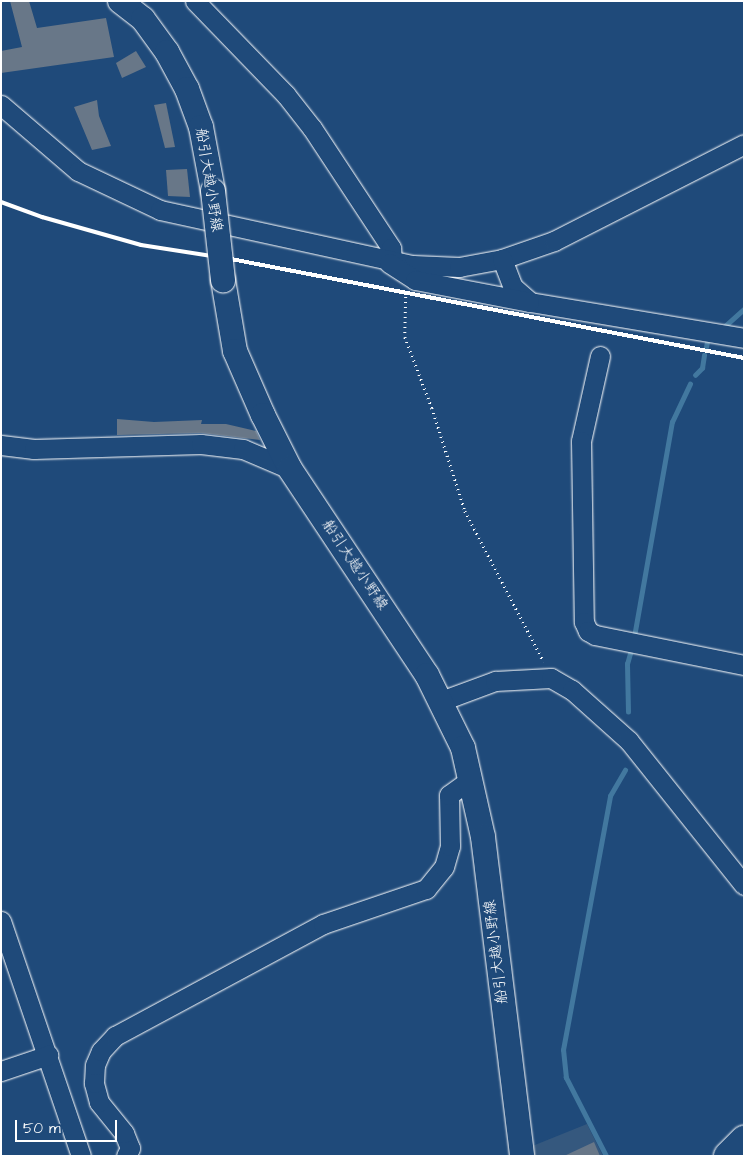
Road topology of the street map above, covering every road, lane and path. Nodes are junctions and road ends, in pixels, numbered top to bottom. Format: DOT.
graph roads {
  1 [pos="120,1"];
  2 [pos="196,1"];
  3 [pos="1,105"];
  4 [pos="744,144"];
  5 [pos="387,258"];
  6 [pos="502,259"];
  7 [pos="408,276"];
  8 [pos="530,302"];
  9 [pos="744,338"];
  10 [pos="600,356"];
  11 [pos="1,445"];
  12 [pos="290,469"];
  13 [pos="744,665"];
  14 [pos="551,678"];
  15 [pos="441,701"];
  16 [pos="471,779"];
  17 [pos="744,885"];
  18 [pos="1,921"];
  19 [pos="9,974"];
  20 [pos="48,1055"];
  21 [pos="1,1071"];
  22 [pos="744,1140"];
  23 [pos="75,1154"];
  24 [pos="126,1156"];
  25 [pos="522,1156"];
  26 [pos="728,1156"];
  1 -- 12 [label="main road, 船引大越小野線, bridge"];
  2 -- 5 [label="street"];
  3 -- 5 [label="street"];
  4 -- 6 [label="street"];
  5 -- 6 [label="street"];
  5 -- 7 [label="street"];
  6 -- 8 [label="street"];
  7 -- 8 [label="street"];
  7 -- 14 [label="path"];
  8 -- 9 [label="street"];
  10 -- 13 [label="street"];
  11 -- 12 [label="street"];
  12 -- 15 [label="main road, 船引大越小野線"];
  14 -- 15 [label="street"];
  14 -- 17 [label="street"];
  15 -- 16 [label="main road, 船引大越小野線"];
  16 -- 24 [label="street"];
  16 -- 25 [label="main road, 船引大越小野線"];
  18 -- 19 [label="street"];
  19 -- 20 [label="street"];
  20 -- 21 [label="street"];
  20 -- 23 [label="street"];
  22 -- 26 [label="highway"];
}
